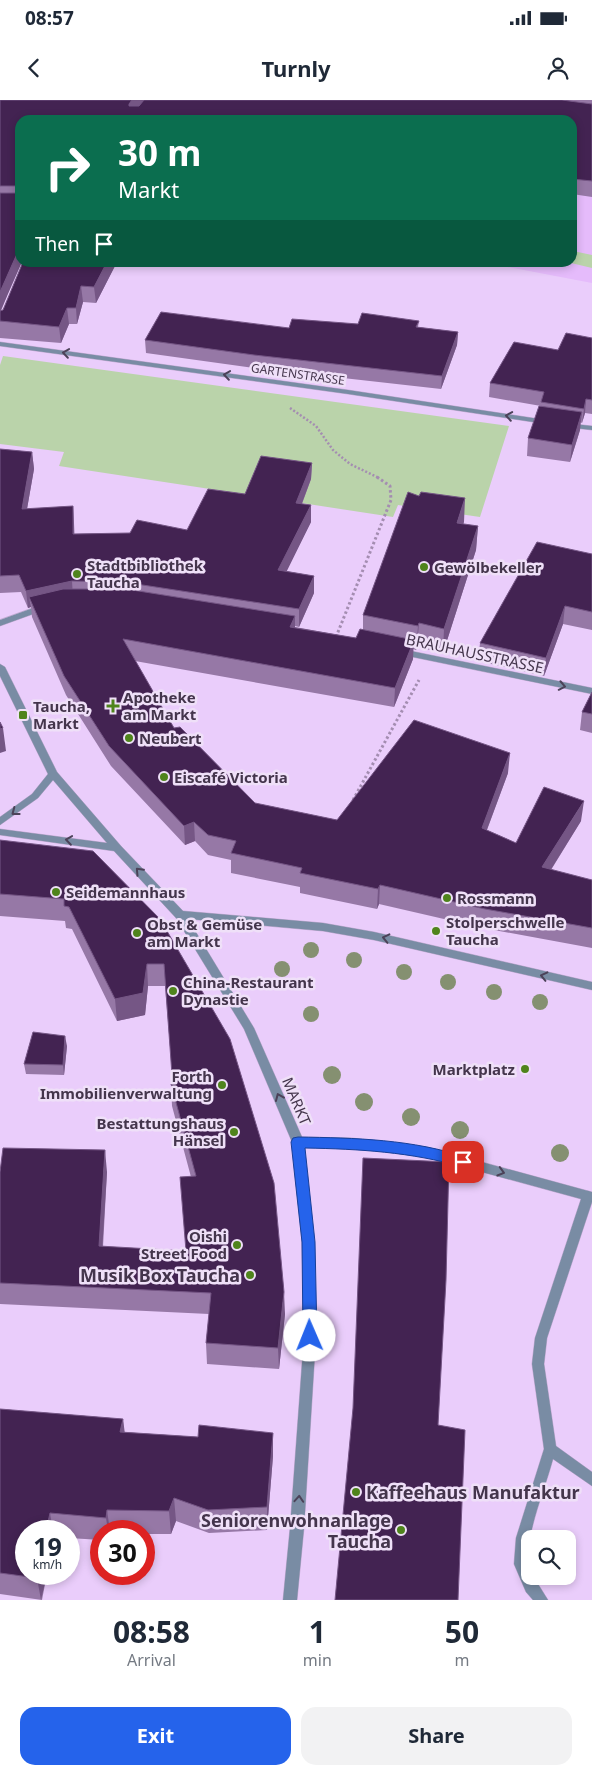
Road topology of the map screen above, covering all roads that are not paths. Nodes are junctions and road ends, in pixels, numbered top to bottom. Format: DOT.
graph roads {
  1 [pos="0,344"];
  2 [pos="551,422"];
  3 [pos="561,424"];
  4 [pos="592,428"];
  5 [pos="54,605"];
  6 [pos="0,623"];
  7 [pos="393,650"];
  8 [pos="0,667"];
  9 [pos="592,691"];
  10 [pos="53,774"];
  11 [pos="0,822"];
  12 [pos="0,832"];
  13 [pos="117,848"];
  14 [pos="180,915"];
  15 [pos="592,986"];
  16 [pos="298,1142"];
  17 [pos="590,1197"];
  18 [pos="550,1449"];
  19 [pos="592,1480"];
  20 [pos="290,1600"];
  21 [pos="541,1600"];
  2 -- 1 [label="street, GARTENSTRASSE, one-way"];
  3 -- 4 [label="street"];
  5 -- 6 [label="street"];
  7 -- 9 [label="street, BRAUHAUSSTRASSE, one-way"];
  8 -- 10 [label="street, MARKT"];
  10 -- 11 [label="street, one-way"];
  10 -- 13 [label="street, MARKT"];
  13 -- 12 [label="street, one-way"];
  14 -- 13 [label="street, MARKT, one-way"];
  15 -- 14 [label="street, one-way"];
  16 -- 14 [label="street, MARKT, one-way"];
  16 -- 17 [label="street, MARKT, one-way"];
  20 -- 16 [label="street, one-way"];
  17 -- 18 [label="street"];
  18 -- 19 [label="street"];
  18 -- 21 [label="street"];
}
